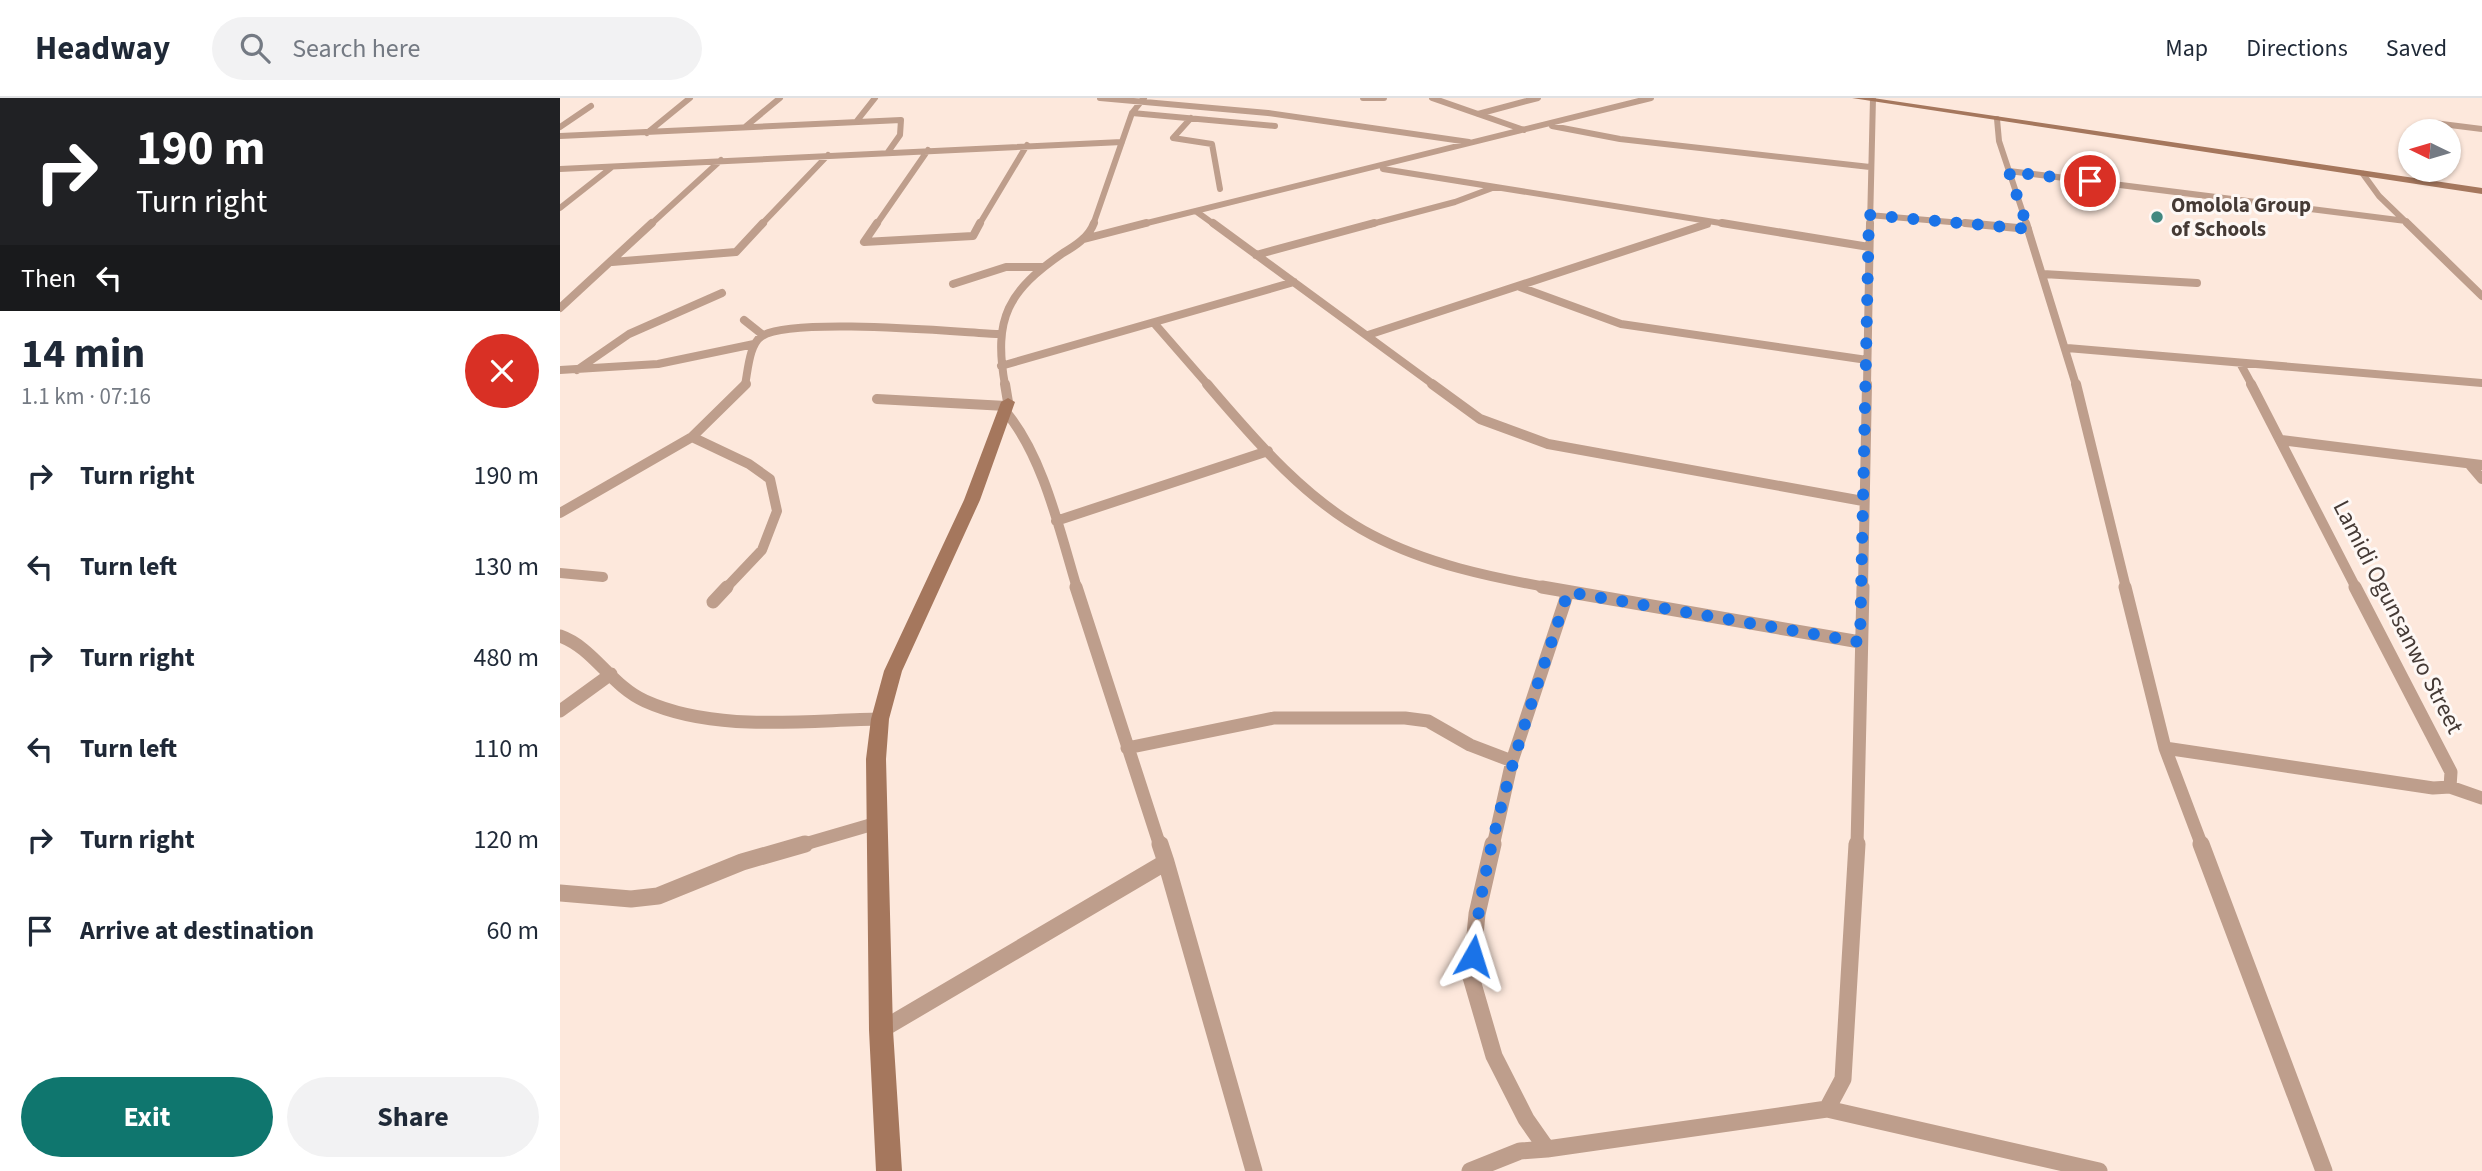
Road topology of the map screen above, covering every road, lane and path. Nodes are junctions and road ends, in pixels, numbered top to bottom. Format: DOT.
graph roads {
  1 [pos="690,98"];
  2 [pos="780,98"];
  3 [pos="875,98"];
  4 [pos="1100,98"];
  5 [pos="1363,98"];
  6 [pos="1384,98"];
  7 [pos="1432,98"];
  8 [pos="1538,98"];
  9 [pos="1651,98"];
  10 [pos="1856,98"];
  11 [pos="1143,99"];
  12 [pos="1873,99"];
  13 [pos="591,106"];
  14 [pos="1132,113"];
  15 [pos="1476,114"];
  16 [pos="1191,118"];
  17 [pos="1997,119"];
  18 [pos="856,122"];
  19 [pos="1545,125"];
  20 [pos="1275,126"];
  21 [pos="2461,126"];
  22 [pos="560,127"];
  23 [pos="745,127"];
  24 [pos="2482,129"];
  25 [pos="1525,130"];
  26 [pos="647,133"];
  27 [pos="560,136"];
  28 [pos="1122,142"];
  29 [pos="1473,143"];
  30 [pos="1027,145"];
  31 [pos="928,150"];
  32 [pos="888,152"];
  33 [pos="828,155"];
  34 [pos="721,160"];
  35 [pos="612,166"];
  36 [pos="1870,167"];
  37 [pos="1376,168"];
  38 [pos="560,169"];
  39 [pos="2009,172"];
  40 [pos="2363,174"];
  41 [pos="1495,187"];
  42 [pos="1220,189"];
  43 [pos="2482,189"];
  44 [pos="560,208"];
  45 [pos="1197,212"];
  46 [pos="1869,215"];
  47 [pos="2406,221"];
  48 [pos="1711,222"];
  49 [pos="2028,229"];
  50 [pos="1084,239"];
  51 [pos="1869,247"];
  52 [pos="1256,255"];
  53 [pos="612,262"];
  54 [pos="1042,267"];
  55 [pos="2043,274"];
  56 [pos="1294,282"];
  57 [pos="2197,283"];
  58 [pos="953,284"];
  59 [pos="1520,287"];
  60 [pos="722,293"];
  61 [pos="2482,296"];
  62 [pos="560,308"];
  63 [pos="744,320"];
  64 [pos="1154,323"];
  65 [pos="998,334"];
  66 [pos="763,335"];
  67 [pos="1368,335"];
  68 [pos="754,344"];
  69 [pos="2067,348"];
  70 [pos="1867,360"];
  71 [pos="2240,363"];
  72 [pos="1001,366"];
  73 [pos="560,370"];
  74 [pos="578,370"];
  75 [pos="2482,383"];
  76 [pos="877,399"];
  77 [pos="1006,406"];
  78 [pos="692,437"];
  79 [pos="2281,440"];
  80 [pos="1268,452"];
  81 [pos="2470,464"];
  82 [pos="2482,465"];
  83 [pos="2482,479"];
  84 [pos="1863,500"];
  85 [pos="560,513"];
  86 [pos="1056,522"];
  87 [pos="560,573"];
  88 [pos="603,577"];
  89 [pos="1568,592"];
  90 [pos="713,602"];
  91 [pos="560,636"];
  92 [pos="1860,642"];
  93 [pos="611,674"];
  94 [pos="560,711"];
  95 [pos="880,719"];
  96 [pos="1127,748"];
  97 [pos="2165,748"];
  98 [pos="1512,761"];
  99 [pos="2450,787"];
  100 [pos="2482,798"];
  101 [pos="877,823"];
  102 [pos="1166,862"];
  103 [pos="560,893"];
  104 [pos="881,1030"];
  105 [pos="1826,1109"];
  106 [pos="1547,1149"];
  107 [pos="2028,1164"];
  108 [pos="889,1171"];
  109 [pos="1254,1171"];
  110 [pos="1470,1171"];
  111 [pos="2099,1171"];
  112 [pos="2324,1171"];
  1 -- 26 [label="street"];
  2 -- 23 [label="street"];
  3 -- 18 [label="street"];
  4 -- 11 [label="street"];
  5 -- 6 [label="street"];
  7 -- 15 [label="street"];
  8 -- 15 [label="street"];
  9 -- 19 [label="street"];
  10 -- 12 [label="main road"];
  11 -- 14 [label="street"];
  11 -- 29 [label="street"];
  12 -- 17 [label="main road"];
  12 -- 36 [label="street"];
  12 -- 43 [label="main road"];
  13 -- 22 [label="street"];
  14 -- 16 [label="street"];
  14 -- 28 [label="street"];
  15 -- 25 [label="street"];
  16 -- 20 [label="street"];
  16 -- 42 [label="street"];
  17 -- 39 [label="street"];
  17 -- 40 [label="main road"];
  18 -- 23 [label="street"];
  18 -- 32 [label="street"];
  19 -- 25 [label="street"];
  19 -- 36 [label="street"];
  21 -- 24 [label="street"];
  23 -- 26 [label="street"];
  25 -- 29 [label="street"];
  26 -- 27 [label="street"];
  28 -- 30 [label="street"];
  28 -- 50 [label="street"];
  29 -- 37 [label="street"];
  30 -- 31 [label="street"];
  30 -- 31 [label="street"];
  31 -- 32 [label="street"];
  32 -- 33 [label="street"];
  33 -- 34 [label="street"];
  33 -- 53 [label="street"];
  34 -- 35 [label="street"];
  34 -- 53 [label="street"];
  35 -- 38 [label="street"];
  35 -- 44 [label="street"];
  36 -- 46 [label="street"];
  37 -- 41 [label="street"];
  37 -- 45 [label="street"];
  39 -- 47 [label="street"];
  39 -- 49 [label="street"];
  40 -- 43 [label="main road"];
  40 -- 47 [label="street"];
  41 -- 48 [label="street"];
  41 -- 52 [label="street"];
  45 -- 50 [label="street"];
  45 -- 52 [label="street"];
  46 -- 49 [label="street"];
  46 -- 51 [label="street"];
  47 -- 61 [label="street"];
  48 -- 51 [label="street"];
  48 -- 59 [label="street"];
  49 -- 55 [label="street"];
  50 -- 54 [label="street"];
  51 -- 70 [label="street"];
  52 -- 56 [label="street"];
  53 -- 62 [label="street"];
  54 -- 58 [label="street"];
  54 -- 65 [label="street"];
  55 -- 57 [label="street"];
  55 -- 69 [label="street"];
  56 -- 64 [label="street"];
  56 -- 67 [label="street"];
  59 -- 67 [label="street"];
  59 -- 70 [label="street"];
  60 -- 74 [label="street"];
  63 -- 66 [label="street"];
  64 -- 72 [label="street"];
  64 -- 80 [label="street"];
  65 -- 66 [label="street"];
  65 -- 72 [label="street"];
  66 -- 68 [label="street"];
  67 -- 84 [label="street"];
  68 -- 74 [label="street"];
  68 -- 78 [label="street"];
  69 -- 71 [label="street"];
  69 -- 97 [label="street"];
  70 -- 84 [label="street"];
  71 -- 75 [label="street"];
  71 -- 79 [label="street, Lamidi Ogunsanwo Street"];
  72 -- 77 [label="street"];
  73 -- 74 [label="street"];
  76 -- 77 [label="street"];
  77 -- 86 [label="street"];
  77 -- 95 [label="main road"];
  78 -- 85 [label="street"];
  78 -- 90 [label="street"];
  79 -- 81 [label="street"];
  79 -- 99 [label="street, Lamidi Ogunsanwo Street"];
  80 -- 86 [label="street"];
  80 -- 89 [label="street"];
  81 -- 82 [label="street"];
  81 -- 83 [label="street"];
  84 -- 92 [label="street"];
  86 -- 96 [label="street"];
  87 -- 88 [label="street"];
  89 -- 92 [label="street"];
  89 -- 98 [label="street"];
  91 -- 93 [label="street"];
  92 -- 105 [label="street"];
  93 -- 94 [label="street"];
  93 -- 95 [label="street"];
  95 -- 101 [label="main road"];
  96 -- 98 [label="street"];
  96 -- 102 [label="street"];
  97 -- 99 [label="street"];
  97 -- 112 [label="street"];
  98 -- 106 [label="street"];
  99 -- 100 [label="street"];
  101 -- 103 [label="street"];
  101 -- 104 [label="main road"];
  102 -- 104 [label="street"];
  102 -- 109 [label="street"];
  104 -- 108 [label="main road"];
  105 -- 106 [label="street"];
  105 -- 107 [label="street"];
  106 -- 110 [label="street"];
  107 -- 111 [label="street"];
}
